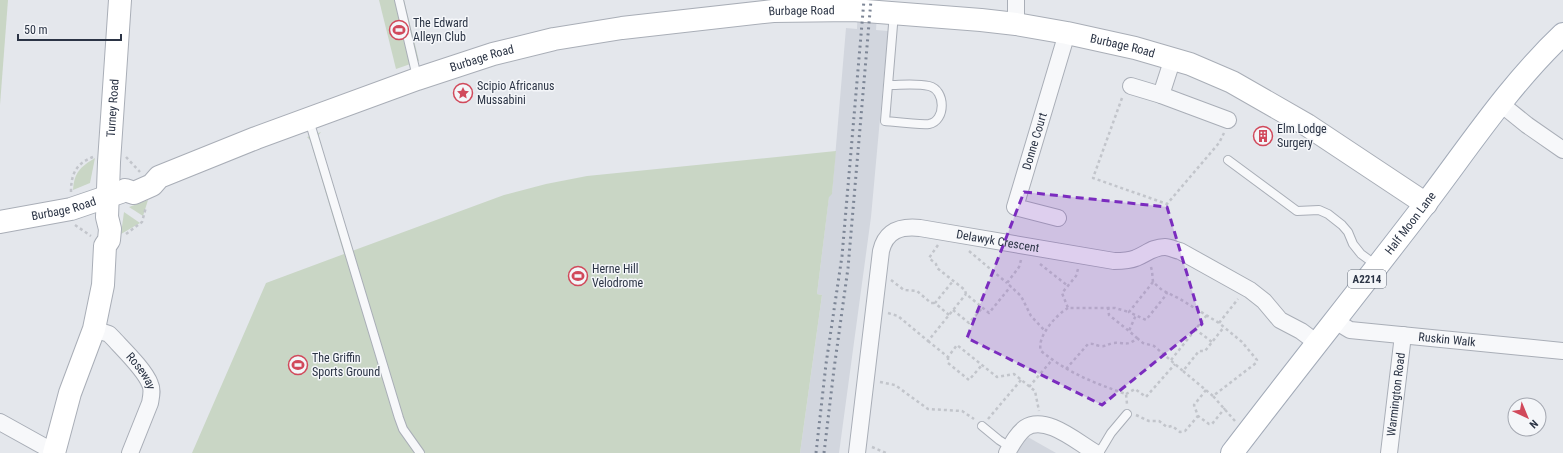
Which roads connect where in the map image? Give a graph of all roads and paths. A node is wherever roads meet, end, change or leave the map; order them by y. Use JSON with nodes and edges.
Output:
{"nodes":[{"id":1,"x":120,"y":0,"type":"edge"},
{"id":2,"x":399,"y":0,"type":"edge"},
{"id":3,"x":1016,"y":0,"type":"edge"},
{"id":4,"x":854,"y":5,"type":"edge"},
{"id":5,"x":894,"y":12,"type":"junction"},
{"id":6,"x":1016,"y":24,"type":"junction"},
{"id":7,"x":1067,"y":33,"type":"junction"},
{"id":8,"x":1563,"y":34,"type":"edge"},
{"id":9,"x":1173,"y":58,"type":"junction"},
{"id":10,"x":417,"y":79,"type":"junction"},
{"id":11,"x":888,"y":85,"type":"junction"},
{"id":12,"x":1131,"y":86,"type":"joint"},
{"id":13,"x":1161,"y":95,"type":"junction"},
{"id":14,"x":1501,"y":104,"type":"junction"},
{"id":15,"x":309,"y":119,"type":"junction"},
{"id":16,"x":1228,"y":120,"type":"joint"},
{"id":17,"x":1563,"y":150,"type":"edge"},
{"id":18,"x":97,"y":156,"type":"dead end"},
{"id":19,"x":124,"y":156,"type":"dead end"},
{"id":20,"x":1228,"y":160,"type":"dead end"},
{"id":21,"x":150,"y":175,"type":"junction"},
{"id":22,"x":70,"y":195,"type":"dead end"},
{"id":23,"x":113,"y":201,"type":"junction"},
{"id":24,"x":147,"y":201,"type":"dead end"},
{"id":25,"x":1426,"y":204,"type":"junction"},
{"id":26,"x":1058,"y":218,"type":"dead end"},
{"id":27,"x":0,"y":222,"type":"edge"},
{"id":28,"x":72,"y":222,"type":"dead end"},
{"id":29,"x":943,"y":232,"type":"junction"},
{"id":30,"x":124,"y":235,"type":"dead end"},
{"id":31,"x":959,"y":235,"type":"junction"},
{"id":32,"x":99,"y":242,"type":"junction"},
{"id":33,"x":1031,"y":247,"type":"junction"},
{"id":34,"x":1144,"y":253,"type":"junction"},
{"id":35,"x":1083,"y":256,"type":"junction"},
{"id":36,"x":1377,"y":266,"type":"junction"},
{"id":37,"x":878,"y":275,"type":"junction"},
{"id":38,"x":953,"y":281,"type":"junction"},
{"id":39,"x":1153,"y":282,"type":"junction"},
{"id":40,"x":1007,"y":283,"type":"junction"},
{"id":41,"x":1011,"y":286,"type":"junction"},
{"id":42,"x":1068,"y":286,"type":"junction"},
{"id":43,"x":1244,"y":286,"type":"junction"},
{"id":44,"x":1167,"y":292,"type":"junction"},
{"id":45,"x":966,"y":294,"type":"junction"},
{"id":46,"x":935,"y":303,"type":"junction"},
{"id":47,"x":1108,"y":307,"type":"junction"},
{"id":48,"x":982,"y":308,"type":"junction"},
{"id":49,"x":1068,"y":308,"type":"junction"},
{"id":50,"x":953,"y":310,"type":"junction"},
{"id":51,"x":873,"y":311,"type":"junction"},
{"id":52,"x":1129,"y":312,"type":"junction"},
{"id":53,"x":949,"y":314,"type":"junction"},
{"id":54,"x":1136,"y":315,"type":"junction"},
{"id":55,"x":1207,"y":315,"type":"junction"},
{"id":56,"x":1335,"y":321,"type":"junction"},
{"id":57,"x":1219,"y":323,"type":"junction"},
{"id":58,"x":1224,"y":327,"type":"junction"},
{"id":59,"x":94,"y":329,"type":"junction"},
{"id":60,"x":1196,"y":329,"type":"junction"},
{"id":61,"x":1045,"y":331,"type":"junction"},
{"id":62,"x":1129,"y":331,"type":"junction"},
{"id":63,"x":1403,"y":335,"type":"junction"},
{"id":64,"x":1309,"y":337,"type":"junction"},
{"id":65,"x":1137,"y":338,"type":"junction"},
{"id":66,"x":928,"y":341,"type":"junction"},
{"id":67,"x":1212,"y":342,"type":"junction"},
{"id":68,"x":1563,"y":351,"type":"edge"},
{"id":69,"x":948,"y":357,"type":"junction"},
{"id":70,"x":1052,"y":360,"type":"junction"},
{"id":71,"x":1171,"y":360,"type":"junction"},
{"id":72,"x":1175,"y":364,"type":"junction"},
{"id":73,"x":982,"y":365,"type":"junction"},
{"id":74,"x":1066,"y":369,"type":"junction"},
{"id":75,"x":1183,"y":371,"type":"junction"},
{"id":76,"x":866,"y":379,"type":"junction"},
{"id":77,"x":1021,"y":380,"type":"junction"},
{"id":78,"x":1029,"y":387,"type":"junction"},
{"id":79,"x":1206,"y":390,"type":"junction"},
{"id":80,"x":1126,"y":394,"type":"junction"},
{"id":81,"x":1213,"y":396,"type":"junction"},
{"id":82,"x":1225,"y":408,"type":"junction"},
{"id":83,"x":1127,"y":414,"type":"junction"},
{"id":84,"x":1198,"y":416,"type":"junction"},
{"id":85,"x":0,"y":422,"type":"edge"},
{"id":86,"x":1041,"y":423,"type":"junction"},
{"id":87,"x":982,"y":426,"type":"junction"},
{"id":88,"x":1246,"y":434,"type":"junction"},
{"id":89,"x":411,"y":442,"type":"junction"},
{"id":90,"x":1009,"y":450,"type":"edge"},
{"id":91,"x":54,"y":453,"type":"edge"},
{"id":92,"x":130,"y":453,"type":"edge"},
{"id":93,"x":412,"y":453,"type":"edge"},
{"id":94,"x":420,"y":453,"type":"edge"},
{"id":95,"x":857,"y":453,"type":"edge"},
{"id":96,"x":1097,"y":453,"type":"edge"},
{"id":97,"x":1232,"y":453,"type":"edge"},
{"id":98,"x":1388,"y":453,"type":"edge"}],
"edges":[{"from":1,"to":23,"type":"street","name":"Turney Road"},
{"from":2,"to":10,"type":"lane"},
{"from":3,"to":6,"type":"street"},
{"from":4,"to":5,"type":"street","name":"Burbage Road"},
{"from":4,"to":10,"type":"street","name":"Burbage Road"},
{"from":5,"to":6,"type":"street","name":"Burbage Road"},
{"from":5,"to":11,"type":"lane"},
{"from":6,"to":7,"type":"street","name":"Burbage Road"},
{"from":7,"to":9,"type":"street","name":"Burbage Road"},
{"from":7,"to":26,"type":"street","name":"Donne Court"},
{"from":8,"to":14,"type":"street","name":"Half Moon Lane","number":"A2214"},
{"from":9,"to":13,"type":"street"},
{"from":9,"to":25,"type":"street","name":"Burbage Road"},
{"from":10,"to":15,"type":"street","name":"Burbage Road"},
{"from":11,"to":11,"type":"lane"},
{"from":12,"to":13,"type":"street"},
{"from":12,"to":16,"type":"path"},
{"from":13,"to":16,"type":"street"},
{"from":14,"to":17,"type":"street"},
{"from":14,"to":25,"type":"street","name":"Half Moon Lane","number":"A2214"},
{"from":15,"to":21,"type":"street","name":"Burbage Road"},
{"from":15,"to":89,"type":"lane"},
{"from":18,"to":22,"type":"path"},
{"from":19,"to":21,"type":"path"},
{"from":20,"to":36,"type":"lane"},
{"from":21,"to":23,"type":"street","name":"Burbage Road"},
{"from":23,"to":27,"type":"street","name":"Burbage Road"},
{"from":23,"to":32,"type":"street","name":"Turney Road"},
{"from":24,"to":30,"type":"path"},
{"from":25,"to":36,"type":"street","name":"Half Moon Lane","number":"A2214"},
{"from":28,"to":32,"type":"path"},
{"from":29,"to":31,"type":"street","name":"Delawyk Crescent"},
{"from":29,"to":37,"type":"street","name":"Delawyk Crescent"},
{"from":29,"to":38,"type":"path"},
{"from":31,"to":33,"type":"street","name":"Delawyk Crescent"},
{"from":31,"to":40,"type":"path"},
{"from":32,"to":59,"type":"street","name":"Turney Road"},
{"from":33,"to":35,"type":"street","name":"Delawyk Crescent"},
{"from":33,"to":40,"type":"path"},
{"from":33,"to":42,"type":"path"},
{"from":34,"to":35,"type":"street","name":"Delawyk Crescent"},
{"from":34,"to":39,"type":"path"},
{"from":34,"to":43,"type":"street","name":"Delawyk Crescent"},
{"from":35,"to":42,"type":"path"},
{"from":36,"to":56,"type":"street","name":"Half Moon Lane","number":"A2214"},
{"from":37,"to":46,"type":"path"},
{"from":37,"to":51,"type":"street","name":"Delawyk Crescent"},
{"from":38,"to":45,"type":"path"},
{"from":38,"to":46,"type":"path"},
{"from":39,"to":44,"type":"path"},
{"from":39,"to":52,"type":"path"},
{"from":40,"to":41,"type":"path"},
{"from":41,"to":48,"type":"path"},
{"from":41,"to":61,"type":"path"},
{"from":42,"to":49,"type":"path"},
{"from":43,"to":57,"type":"path"},
{"from":43,"to":64,"type":"street","name":"Delawyk Crescent"},
{"from":44,"to":54,"type":"path"},
{"from":44,"to":55,"type":"path"},
{"from":45,"to":48,"type":"path"},
{"from":45,"to":50,"type":"path"},
{"from":46,"to":53,"type":"path"},
{"from":47,"to":49,"type":"path"},
{"from":47,"to":52,"type":"path"},
{"from":47,"to":62,"type":"path"},
{"from":48,"to":50,"type":"path"},
{"from":49,"to":61,"type":"path"},
{"from":50,"to":53,"type":"path"},
{"from":51,"to":66,"type":"path"},
{"from":51,"to":76,"type":"street","name":"Delawyk Crescent"},
{"from":52,"to":54,"type":"path"},
{"from":53,"to":66,"type":"path"},
{"from":54,"to":62,"type":"path"},
{"from":55,"to":57,"type":"path"},
{"from":55,"to":60,"type":"path"},
{"from":56,"to":63,"type":"street","name":"Ruskin Walk"},
{"from":56,"to":64,"type":"street","name":"Half Moon Lane","number":"A2214"},
{"from":57,"to":58,"type":"path"},
{"from":58,"to":67,"type":"path"},
{"from":58,"to":81,"type":"path"},
{"from":59,"to":91,"type":"street","name":"Turney Road"},
{"from":59,"to":92,"type":"street","name":"Roseway"},
{"from":60,"to":67,"type":"path"},
{"from":60,"to":71,"type":"path"},
{"from":61,"to":70,"type":"path"},
{"from":62,"to":65,"type":"path"},
{"from":63,"to":68,"type":"street","name":"Ruskin Walk"},
{"from":63,"to":98,"type":"street","name":"Warmington Road"},
{"from":64,"to":88,"type":"street","name":"Half Moon Lane","number":"A2214"},
{"from":65,"to":71,"type":"path"},
{"from":65,"to":74,"type":"path"},
{"from":66,"to":69,"type":"path"},
{"from":67,"to":75,"type":"path"},
{"from":69,"to":73,"type":"path"},
{"from":69,"to":73,"type":"path"},
{"from":70,"to":74,"type":"path"},
{"from":70,"to":78,"type":"path"},
{"from":71,"to":72,"type":"path"},
{"from":72,"to":75,"type":"path"},
{"from":72,"to":80,"type":"path"},
{"from":73,"to":77,"type":"path"},
{"from":74,"to":80,"type":"path"},
{"from":75,"to":79,"type":"path"},
{"from":76,"to":87,"type":"path"},
{"from":76,"to":95,"type":"street","name":"Delawyk Crescent"},
{"from":77,"to":78,"type":"path"},
{"from":77,"to":87,"type":"path"},
{"from":78,"to":86,"type":"path"},
{"from":79,"to":81,"type":"path"},
{"from":79,"to":84,"type":"path"},
{"from":80,"to":83,"type":"path"},
{"from":81,"to":82,"type":"path"},
{"from":82,"to":84,"type":"path"},
{"from":82,"to":88,"type":"path"},
{"from":83,"to":84,"type":"path"},
{"from":83,"to":96,"type":"lane"},
{"from":85,"to":91,"type":"street"},
{"from":86,"to":90,"type":"street"},
{"from":86,"to":96,"type":"street"},
{"from":87,"to":90,"type":"lane"},
{"from":88,"to":97,"type":"street","name":"Half Moon Lane","number":"A2214"},
{"from":89,"to":93,"type":"lane"},
{"from":89,"to":94,"type":"lane"}]}
